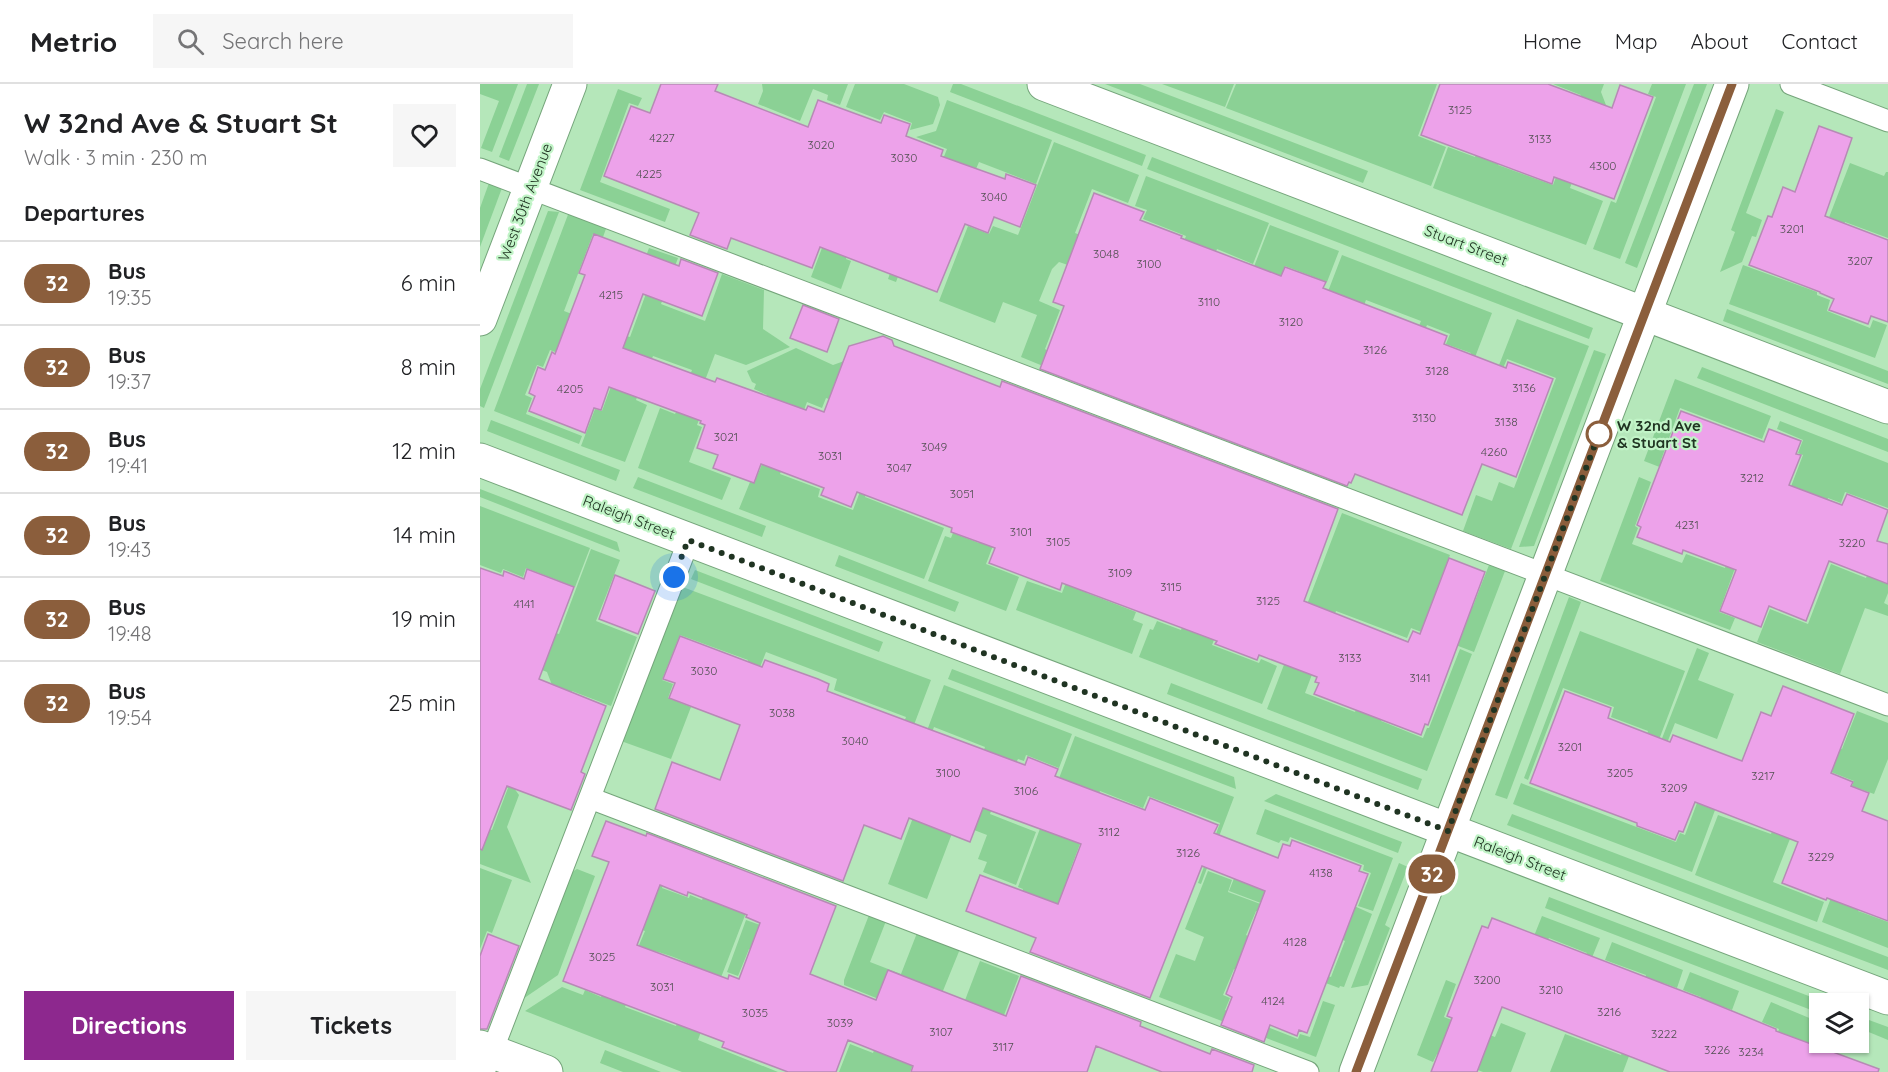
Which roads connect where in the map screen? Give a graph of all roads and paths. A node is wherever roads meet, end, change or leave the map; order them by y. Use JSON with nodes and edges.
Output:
{"nodes":[{"id":1,"x":570,"y":84,"type":"edge"},
{"id":2,"x":1044,"y":84,"type":"edge"},
{"id":3,"x":1732,"y":84,"type":"edge"},
{"id":4,"x":1791,"y":84,"type":"edge"},
{"id":5,"x":1888,"y":121,"type":"edge"},
{"id":6,"x":480,"y":169,"type":"edge"},
{"id":7,"x":530,"y":189,"type":"junction"},
{"id":8,"x":1645,"y":314,"type":"junction"},
{"id":9,"x":480,"y":320,"type":"edge"},
{"id":10,"x":1888,"y":407,"type":"edge"},
{"id":11,"x":480,"y":460,"type":"edge"},
{"id":12,"x":688,"y":540,"type":"junction"},
{"id":13,"x":1545,"y":574,"type":"junction"},
{"id":14,"x":1888,"y":705,"type":"edge"},
{"id":15,"x":590,"y":798,"type":"junction"},
{"id":16,"x":1448,"y":831,"type":"junction"},
{"id":17,"x":1888,"y":998,"type":"edge"},
{"id":18,"x":485,"y":1057,"type":"edge"},
{"id":19,"x":546,"y":1072,"type":"edge"},
{"id":20,"x":1308,"y":1072,"type":"edge"},
{"id":21,"x":1356,"y":1072,"type":"edge"}],
"edges":[{"from":1,"to":7,"type":"street","name":"West 30th Avenue"},
{"from":2,"to":8,"type":"street","name":"Stuart Street"},
{"from":3,"to":8,"type":"street"},
{"from":4,"to":5,"type":"lane"},
{"from":6,"to":7,"type":"lane"},
{"from":7,"to":9,"type":"street","name":"West 30th Avenue"},
{"from":7,"to":13,"type":"lane"},
{"from":8,"to":10,"type":"street","name":"Stuart Street"},
{"from":8,"to":13,"type":"street"},
{"from":11,"to":12,"type":"street","name":"Raleigh Street"},
{"from":12,"to":15,"type":"lane"},
{"from":12,"to":16,"type":"street","name":"Raleigh Street"},
{"from":13,"to":14,"type":"lane"},
{"from":13,"to":16,"type":"street"},
{"from":15,"to":18,"type":"lane"},
{"from":15,"to":20,"type":"lane"},
{"from":16,"to":17,"type":"street","name":"Raleigh Street"},
{"from":16,"to":21,"type":"street"},
{"from":18,"to":19,"type":"street"}]}
